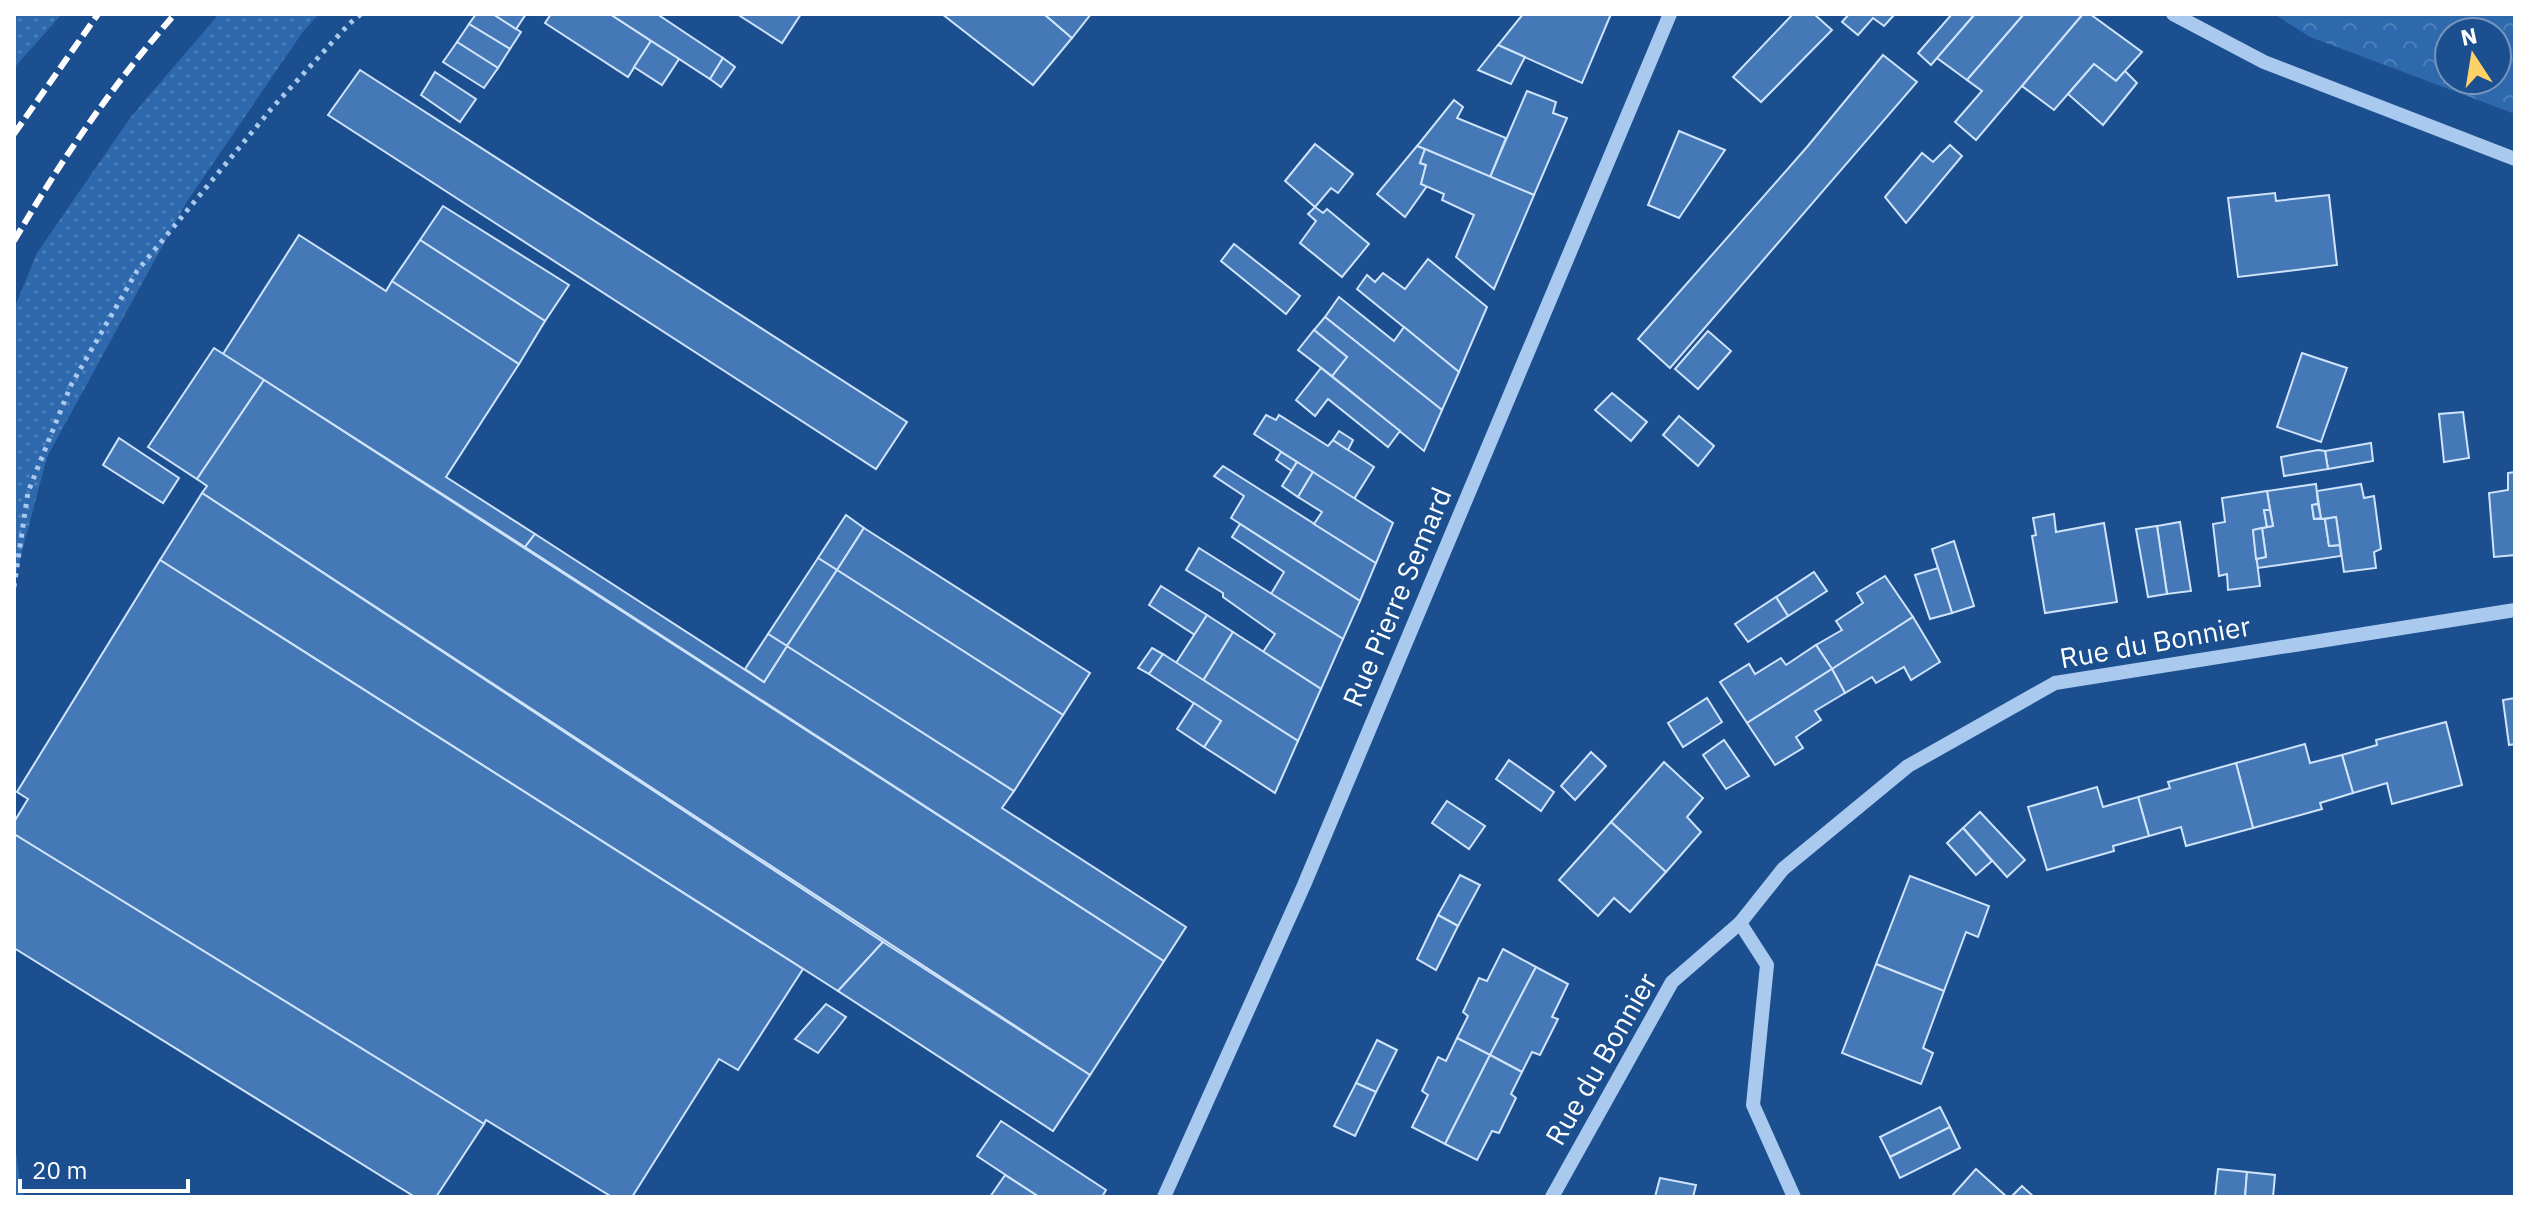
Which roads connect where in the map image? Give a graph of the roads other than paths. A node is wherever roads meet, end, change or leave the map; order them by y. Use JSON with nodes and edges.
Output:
{"nodes":[{"id":1,"x":1670,"y":14,"type":"edge"},
{"id":2,"x":2173,"y":14,"type":"edge"},
{"id":3,"x":2515,"y":159,"type":"edge"},
{"id":4,"x":2515,"y":610,"type":"edge"},
{"id":5,"x":1740,"y":923,"type":"junction"},
{"id":6,"x":1164,"y":1197,"type":"edge"},
{"id":7,"x":1552,"y":1197,"type":"edge"},
{"id":8,"x":1794,"y":1197,"type":"edge"}],
"edges":[{"from":1,"to":6,"type":"street","name":"Rue Pierre Semard"},
{"from":2,"to":3,"type":"street"},
{"from":4,"to":5,"type":"street","name":"Rue du Bonnier"},
{"from":5,"to":7,"type":"street","name":"Rue du Bonnier"},
{"from":5,"to":8,"type":"street"}]}
